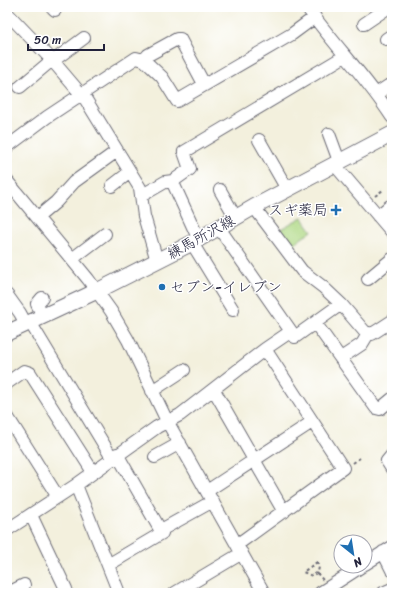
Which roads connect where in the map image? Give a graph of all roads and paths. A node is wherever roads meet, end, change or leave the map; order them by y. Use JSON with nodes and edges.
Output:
{"nodes":[{"id":1,"x":14,"y":7,"type":"edge"},
{"id":2,"x":389,"y":7,"type":"edge"},
{"id":3,"x":313,"y":11,"type":"edge"},
{"id":4,"x":7,"y":13,"type":"edge"},
{"id":5,"x":364,"y":24,"type":"dead end"},
{"id":6,"x":84,"y":38,"type":"dead end"},
{"id":7,"x":345,"y":56,"type":"junction"},
{"id":8,"x":52,"y":60,"type":"junction"},
{"id":9,"x":144,"y":60,"type":"junction"},
{"id":10,"x":204,"y":84,"type":"junction"},
{"id":11,"x":388,"y":86,"type":"dead end"},
{"id":12,"x":20,"y":87,"type":"dead end"},
{"id":13,"x":81,"y":94,"type":"junction"},
{"id":14,"x":376,"y":94,"type":"junction"},
{"id":15,"x":392,"y":117,"type":"edge"},
{"id":16,"x":329,"y":134,"type":"dead end"},
{"id":17,"x":392,"y":134,"type":"edge"},
{"id":18,"x":260,"y":140,"type":"dead end"},
{"id":19,"x":7,"y":147,"type":"edge"},
{"id":20,"x":117,"y":151,"type":"junction"},
{"id":21,"x":337,"y":163,"type":"junction"},
{"id":22,"x":130,"y":172,"type":"junction"},
{"id":23,"x":7,"y":180,"type":"edge"},
{"id":24,"x":173,"y":181,"type":"junction"},
{"id":25,"x":112,"y":186,"type":"dead end"},
{"id":26,"x":287,"y":189,"type":"junction"},
{"id":27,"x":220,"y":190,"type":"dead end"},
{"id":28,"x":141,"y":196,"type":"junction"},
{"id":29,"x":390,"y":206,"type":"dead end"},
{"id":30,"x":254,"y":207,"type":"junction"},
{"id":31,"x":378,"y":216,"type":"junction"},
{"id":32,"x":38,"y":217,"type":"junction"},
{"id":33,"x":236,"y":218,"type":"junction"},
{"id":34,"x":219,"y":228,"type":"junction"},
{"id":35,"x":392,"y":231,"type":"edge"},
{"id":36,"x":105,"y":234,"type":"dead end"},
{"id":37,"x":196,"y":241,"type":"junction"},
{"id":38,"x":72,"y":259,"type":"junction"},
{"id":39,"x":392,"y":259,"type":"edge"},
{"id":40,"x":157,"y":261,"type":"junction"},
{"id":41,"x":368,"y":279,"type":"dead end"},
{"id":42,"x":97,"y":291,"type":"junction"},
{"id":43,"x":7,"y":295,"type":"edge"},
{"id":44,"x":42,"y":298,"type":"dead end"},
{"id":45,"x":341,"y":304,"type":"junction"},
{"id":46,"x":233,"y":310,"type":"dead end"},
{"id":47,"x":33,"y":321,"type":"junction"},
{"id":48,"x":392,"y":321,"type":"edge"},
{"id":49,"x":316,"y":324,"type":"junction"},
{"id":50,"x":290,"y":332,"type":"junction"},
{"id":51,"x":7,"y":333,"type":"edge"},
{"id":52,"x":368,"y":334,"type":"junction"},
{"id":53,"x":265,"y":349,"type":"junction"},
{"id":54,"x":341,"y":358,"type":"junction"},
{"id":55,"x":184,"y":370,"type":"dead end"},
{"id":56,"x":7,"y":383,"type":"edge"},
{"id":57,"x":214,"y":390,"type":"junction"},
{"id":58,"x":152,"y":391,"type":"junction"},
{"id":59,"x":392,"y":399,"type":"edge"},
{"id":60,"x":7,"y":416,"type":"edge"},
{"id":61,"x":167,"y":422,"type":"junction"},
{"id":62,"x":312,"y":422,"type":"junction"},
{"id":63,"x":180,"y":443,"type":"junction"},
{"id":64,"x":392,"y":455,"type":"edge"},
{"id":65,"x":115,"y":456,"type":"junction"},
{"id":66,"x":154,"y":457,"type":"dead end"},
{"id":67,"x":254,"y":460,"type":"junction"},
{"id":68,"x":392,"y":469,"type":"edge"},
{"id":69,"x":93,"y":472,"type":"junction"},
{"id":70,"x":76,"y":485,"type":"junction"},
{"id":71,"x":210,"y":496,"type":"junction"},
{"id":72,"x":58,"y":498,"type":"junction"},
{"id":73,"x":284,"y":512,"type":"junction"},
{"id":74,"x":31,"y":515,"type":"junction"},
{"id":75,"x":7,"y":530,"type":"edge"},
{"id":76,"x":161,"y":530,"type":"junction"},
{"id":77,"x":240,"y":548,"type":"junction"},
{"id":78,"x":388,"y":549,"type":"edge"},
{"id":79,"x":373,"y":559,"type":"edge"},
{"id":80,"x":317,"y":562,"type":"joint"},
{"id":81,"x":108,"y":565,"type":"junction"},
{"id":82,"x":392,"y":570,"type":"edge"},
{"id":83,"x":353,"y":574,"type":"edge"},
{"id":84,"x":24,"y":585,"type":"dead end"},
{"id":85,"x":338,"y":588,"type":"edge"},
{"id":86,"x":392,"y":589,"type":"edge"},
{"id":87,"x":66,"y":590,"type":"dead end"},
{"id":88,"x":8,"y":593,"type":"edge"},
{"id":89,"x":119,"y":593,"type":"edge"},
{"id":90,"x":175,"y":593,"type":"edge"},
{"id":91,"x":264,"y":593,"type":"edge"},
{"id":92,"x":320,"y":593,"type":"edge"},
{"id":93,"x":383,"y":593,"type":"edge"}],
"edges":[{"from":1,"to":4,"type":"street"},
{"from":2,"to":5,"type":"street"},
{"from":3,"to":7,"type":"street"},
{"from":3,"to":10,"type":"street"},
{"from":4,"to":8,"type":"street"},
{"from":6,"to":8,"type":"street"},
{"from":7,"to":14,"type":"street"},
{"from":7,"to":24,"type":"street"},
{"from":8,"to":12,"type":"street"},
{"from":8,"to":13,"type":"street"},
{"from":9,"to":10,"type":"street"},
{"from":9,"to":10,"type":"street"},
{"from":9,"to":13,"type":"street"},
{"from":11,"to":14,"type":"street"},
{"from":13,"to":19,"type":"street"},
{"from":13,"to":20,"type":"street"},
{"from":14,"to":15,"type":"street"},
{"from":16,"to":21,"type":"street"},
{"from":17,"to":21,"type":"main road","name":"練馬所沢線"},
{"from":18,"to":26,"type":"street"},
{"from":20,"to":22,"type":"street"},
{"from":20,"to":32,"type":"street"},
{"from":21,"to":26,"type":"main road","name":"練馬所沢線"},
{"from":21,"to":31,"type":"street"},
{"from":22,"to":25,"type":"street"},
{"from":22,"to":28,"type":"street"},
{"from":23,"to":32,"type":"street"},
{"from":24,"to":28,"type":"street"},
{"from":24,"to":37,"type":"street"},
{"from":26,"to":30,"type":"main road","name":"練馬所沢線"},
{"from":27,"to":33,"type":"street"},
{"from":28,"to":40,"type":"street"},
{"from":29,"to":31,"type":"street"},
{"from":30,"to":33,"type":"main road","name":"練馬所沢線"},
{"from":30,"to":45,"type":"street"},
{"from":31,"to":35,"type":"street"},
{"from":32,"to":38,"type":"street"},
{"from":33,"to":34,"type":"main road","name":"練馬所沢線"},
{"from":34,"to":37,"type":"main road","name":"練馬所沢線"},
{"from":34,"to":50,"type":"street"},
{"from":36,"to":38,"type":"street"},
{"from":37,"to":40,"type":"main road","name":"練馬所沢線"},
{"from":37,"to":46,"type":"street"},
{"from":38,"to":42,"type":"street"},
{"from":39,"to":41,"type":"street"},
{"from":40,"to":42,"type":"main road","name":"練馬所沢線"},
{"from":42,"to":47,"type":"main road","name":"練馬所沢線"},
{"from":42,"to":58,"type":"street"},
{"from":43,"to":47,"type":"street"},
{"from":44,"to":47,"type":"street"},
{"from":45,"to":49,"type":"street"},
{"from":45,"to":52,"type":"street"},
{"from":47,"to":51,"type":"main road","name":"練馬所沢線"},
{"from":47,"to":65,"type":"street"},
{"from":48,"to":52,"type":"street"},
{"from":49,"to":50,"type":"street"},
{"from":49,"to":54,"type":"street"},
{"from":50,"to":53,"type":"street"},
{"from":52,"to":54,"type":"street"},
{"from":53,"to":57,"type":"street"},
{"from":53,"to":62,"type":"street"},
{"from":54,"to":59,"type":"street"},
{"from":55,"to":58,"type":"street"},
{"from":56,"to":69,"type":"street"},
{"from":57,"to":61,"type":"street"},
{"from":57,"to":67,"type":"street"},
{"from":58,"to":61,"type":"street"},
{"from":60,"to":72,"type":"street"},
{"from":61,"to":63,"type":"street"},
{"from":61,"to":65,"type":"street"},
{"from":62,"to":67,"type":"street"},
{"from":62,"to":73,"type":"street"},
{"from":63,"to":66,"type":"street"},
{"from":63,"to":71,"type":"street"},
{"from":64,"to":68,"type":"street"},
{"from":65,"to":69,"type":"street"},
{"from":65,"to":76,"type":"street"},
{"from":67,"to":71,"type":"street"},
{"from":67,"to":73,"type":"street"},
{"from":69,"to":70,"type":"street"},
{"from":70,"to":72,"type":"street"},
{"from":70,"to":81,"type":"street"},
{"from":71,"to":76,"type":"street"},
{"from":71,"to":77,"type":"street"},
{"from":72,"to":74,"type":"street"},
{"from":73,"to":77,"type":"street"},
{"from":74,"to":75,"type":"street"},
{"from":74,"to":87,"type":"street"},
{"from":76,"to":81,"type":"street"},
{"from":77,"to":90,"type":"street"},
{"from":77,"to":91,"type":"street"},
{"from":78,"to":79,"type":"street"},
{"from":78,"to":82,"type":"street"},
{"from":80,"to":80,"type":"path"},
{"from":81,"to":89,"type":"street"},
{"from":83,"to":85,"type":"street"},
{"from":84,"to":88,"type":"street"},
{"from":85,"to":92,"type":"street"},
{"from":86,"to":93,"type":"street"}]}
